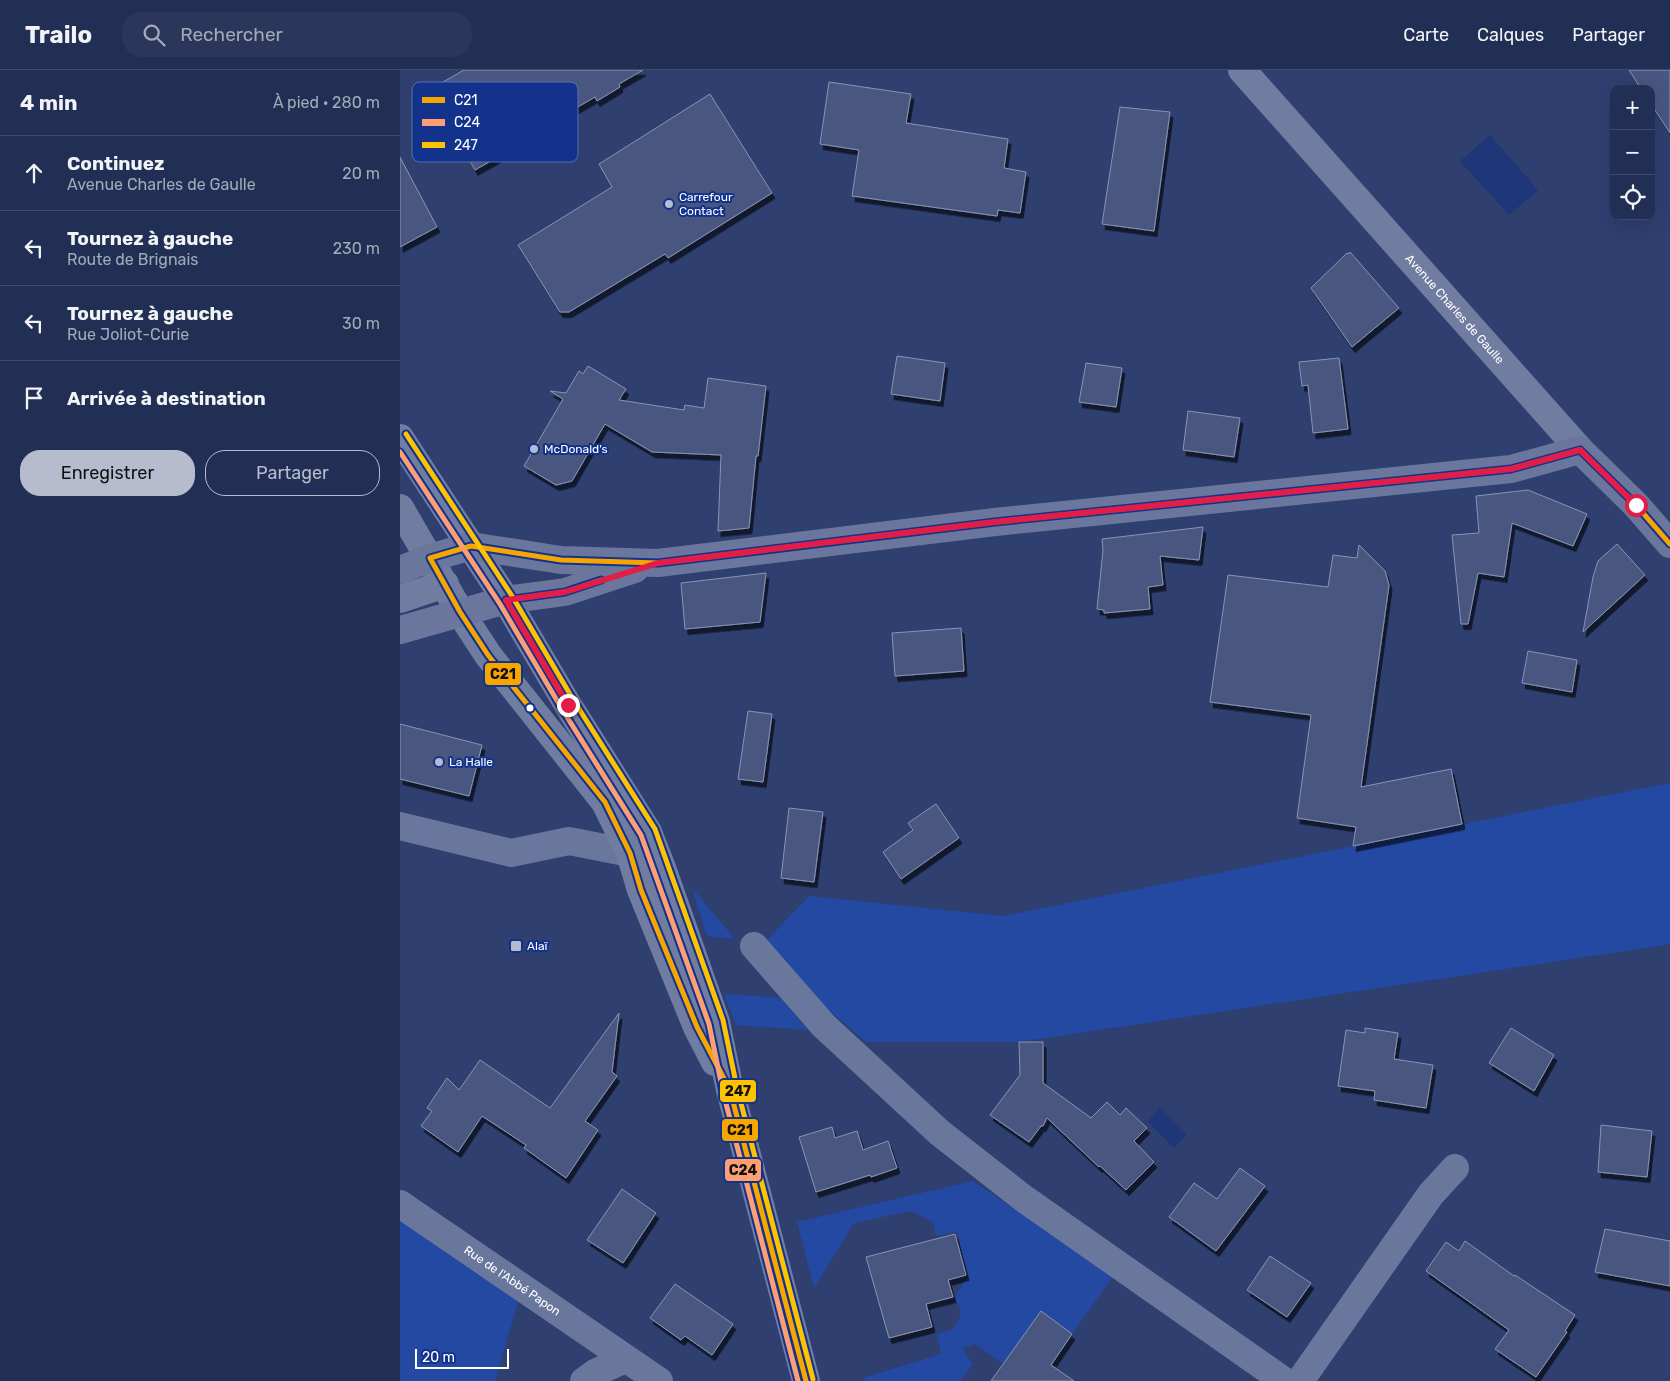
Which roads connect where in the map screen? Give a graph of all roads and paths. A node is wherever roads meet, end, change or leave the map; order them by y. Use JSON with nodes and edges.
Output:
{"nodes":[{"id":1,"x":1242,"y":70,"type":"edge"},
{"id":2,"x":400,"y":438,"type":"edge"},
{"id":3,"x":1580,"y":450,"type":"junction"},
{"id":4,"x":400,"y":508,"type":"edge"},
{"id":5,"x":1670,"y":544,"type":"edge"},
{"id":6,"x":471,"y":546,"type":"junction"},
{"id":7,"x":430,"y":558,"type":"junction"},
{"id":8,"x":658,"y":563,"type":"junction"},
{"id":9,"x":400,"y":570,"type":"edge"},
{"id":10,"x":445,"y":584,"type":"junction"},
{"id":11,"x":400,"y":599,"type":"edge"},
{"id":12,"x":506,"y":600,"type":"junction"},
{"id":13,"x":460,"y":612,"type":"junction"},
{"id":14,"x":400,"y":630,"type":"edge"},
{"id":15,"x":400,"y":826,"type":"edge"},
{"id":16,"x":630,"y":853,"type":"junction"},
{"id":17,"x":754,"y":946,"type":"dead end"},
{"id":18,"x":730,"y":1090,"type":"junction"},
{"id":19,"x":1455,"y":1168,"type":"dead end"},
{"id":20,"x":400,"y":1204,"type":"edge"},
{"id":21,"x":625,"y":1359,"type":"junction"},
{"id":22,"x":584,"y":1381,"type":"edge"},
{"id":23,"x":659,"y":1381,"type":"edge"},
{"id":24,"x":806,"y":1381,"type":"edge"},
{"id":25,"x":1284,"y":1381,"type":"edge"},
{"id":26,"x":1300,"y":1381,"type":"edge"}],
"edges":[{"from":1,"to":3,"type":"main road","name":"Avenue Charles de Gaulle"},
{"from":2,"to":6,"type":"main road"},
{"from":3,"to":5,"type":"main road","name":"Avenue Charles de Gaulle"},
{"from":3,"to":8,"type":"main road"},
{"from":4,"to":7,"type":"main road"},
{"from":6,"to":7,"type":"main road"},
{"from":6,"to":8,"type":"main road"},
{"from":6,"to":10,"type":"main road"},
{"from":6,"to":12,"type":"main road"},
{"from":7,"to":9,"type":"main road"},
{"from":7,"to":10,"type":"main road"},
{"from":8,"to":12,"type":"main road"},
{"from":10,"to":11,"type":"main road"},
{"from":10,"to":13,"type":"main road"},
{"from":12,"to":13,"type":"main road"},
{"from":12,"to":18,"type":"main road"},
{"from":13,"to":14,"type":"main road"},
{"from":13,"to":16,"type":"main road"},
{"from":15,"to":16,"type":"street"},
{"from":16,"to":18,"type":"main road"},
{"from":17,"to":25,"type":"street"},
{"from":18,"to":24,"type":"main road"},
{"from":19,"to":26,"type":"street"},
{"from":20,"to":21,"type":"street","name":"Rue de l'Abbé Papon"},
{"from":21,"to":22,"type":"street"},
{"from":21,"to":23,"type":"street","name":"Rue de l'Abbé Papon"}]}
